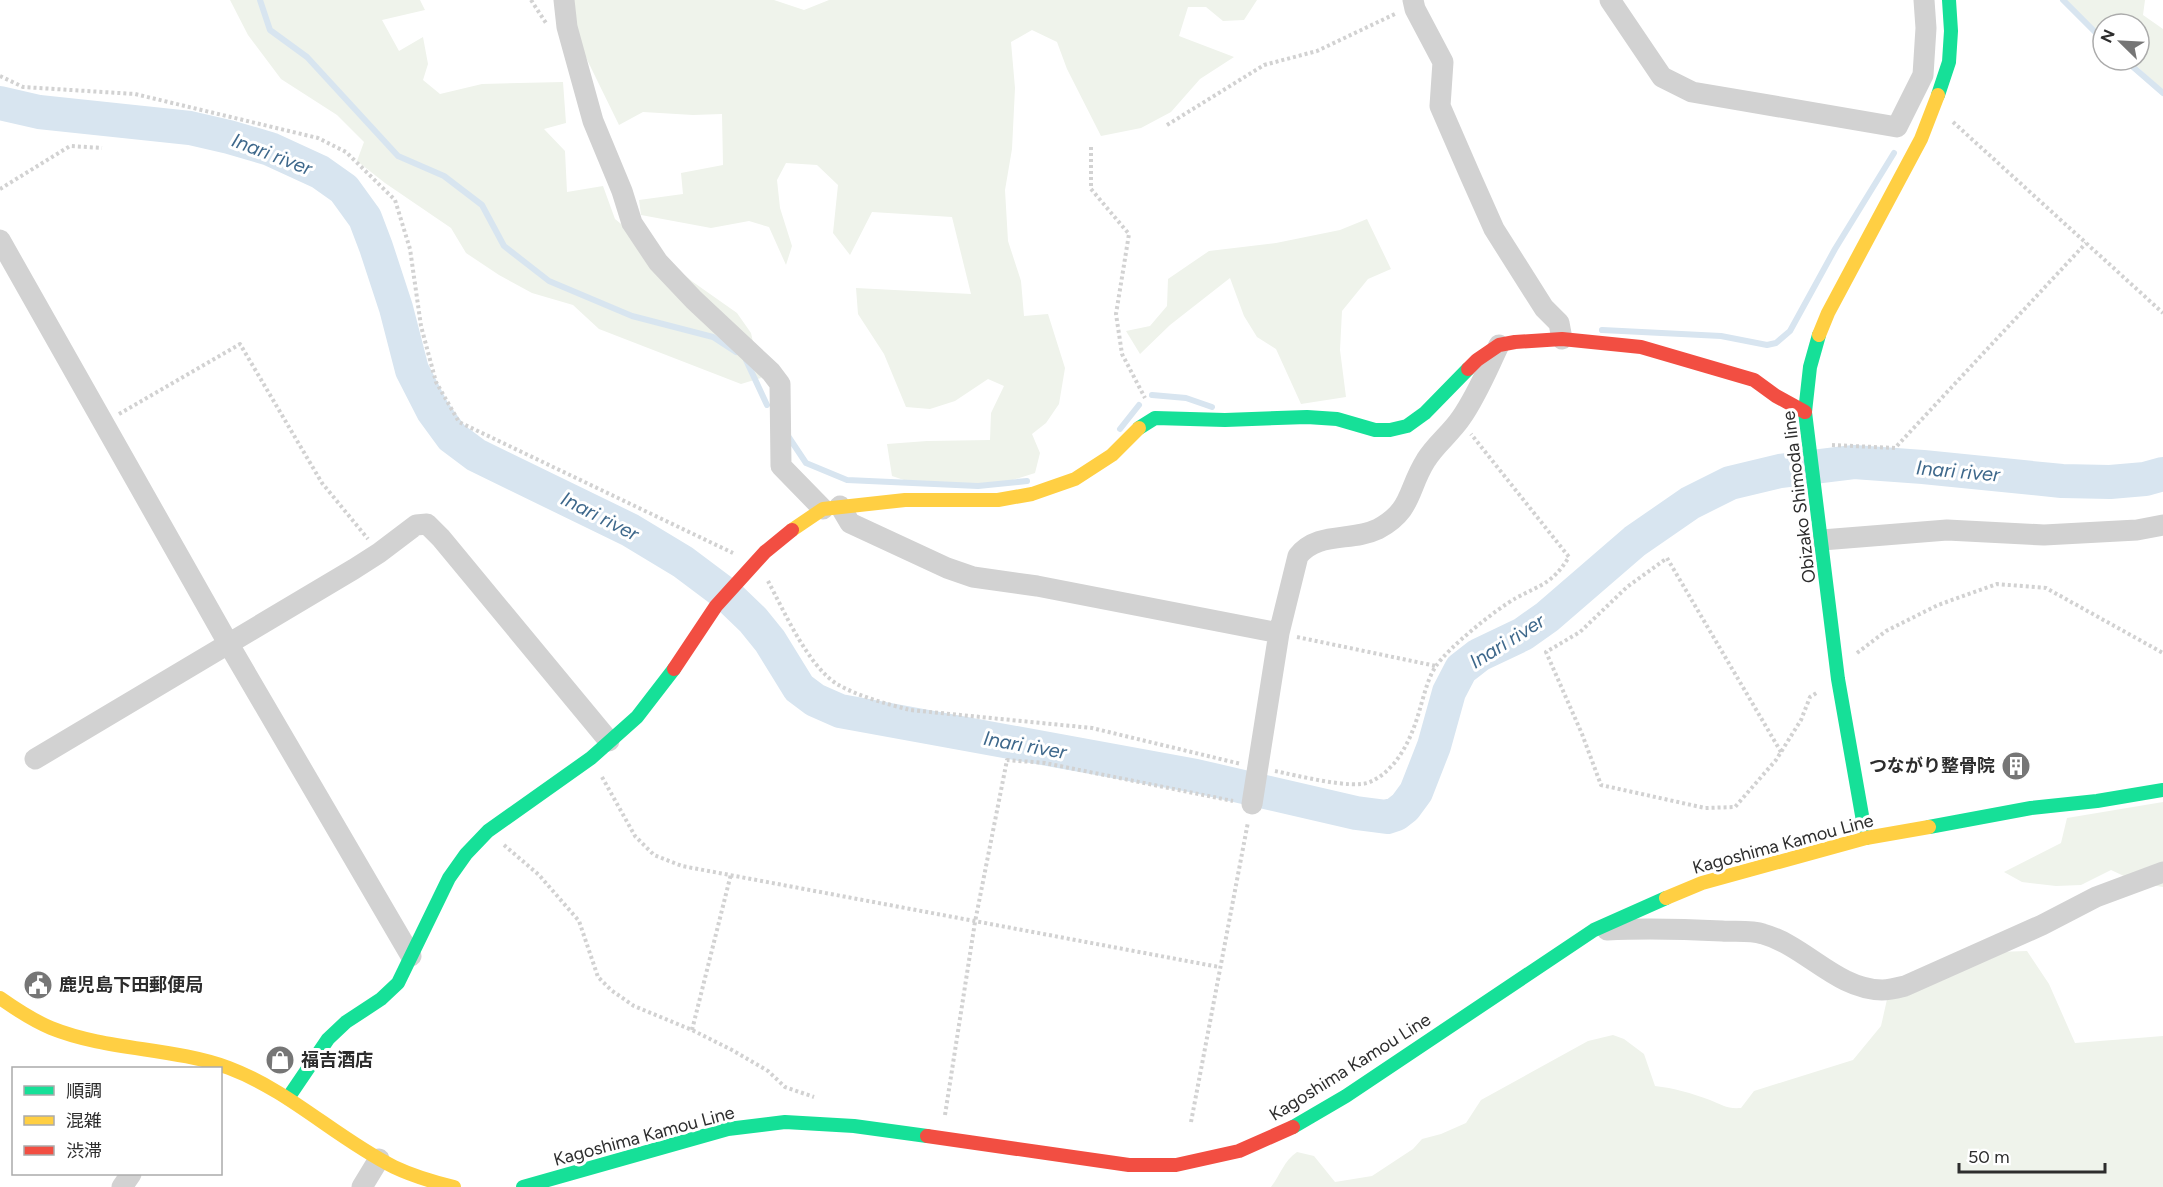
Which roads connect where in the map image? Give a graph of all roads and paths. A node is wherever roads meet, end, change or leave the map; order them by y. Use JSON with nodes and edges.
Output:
{"nodes":[{"id":1,"x":564,"y":0,"type":"edge"},
{"id":2,"x":1610,"y":0,"type":"edge"},
{"id":3,"x":1924,"y":0,"type":"edge"},
{"id":4,"x":1949,"y":0,"type":"edge"},
{"id":5,"x":1413,"y":2,"type":"edge"},
{"id":6,"x":1935,"y":105,"type":"junction"},
{"id":7,"x":1167,"y":125,"type":"dead end"},
{"id":8,"x":1091,"y":147,"type":"dead end"},
{"id":9,"x":102,"y":148,"type":"dead end"},
{"id":10,"x":0,"y":189,"type":"edge"},
{"id":11,"x":0,"y":240,"type":"edge"},
{"id":12,"x":2086,"y":243,"type":"junction"},
{"id":13,"x":2163,"y":313,"type":"edge"},
{"id":14,"x":1562,"y":339,"type":"junction"},
{"id":15,"x":1498,"y":345,"type":"junction"},
{"id":16,"x":1804,"y":412,"type":"junction"},
{"id":17,"x":1155,"y":418,"type":"junction"},
{"id":18,"x":105,"y":422,"type":"junction"},
{"id":19,"x":1809,"y":449,"type":"junction"},
{"id":20,"x":831,"y":507,"type":"junction"},
{"id":21,"x":2163,"y":525,"type":"edge"},
{"id":22,"x":1822,"y":540,"type":"junction"},
{"id":23,"x":380,"y":553,"type":"junction"},
{"id":24,"x":1279,"y":633,"type":"junction"},
{"id":25,"x":228,"y":643,"type":"junction"},
{"id":26,"x":2163,"y":653,"type":"edge"},
{"id":27,"x":1436,"y":666,"type":"dead end"},
{"id":28,"x":1838,"y":674,"type":"junction"},
{"id":29,"x":609,"y":741,"type":"junction"},
{"id":30,"x":1781,"y":752,"type":"junction"},
{"id":31,"x":591,"y":758,"type":"junction"},
{"id":32,"x":35,"y":759,"type":"dead end"},
{"id":33,"x":2163,"y":790,"type":"edge"},
{"id":34,"x":1252,"y":804,"type":"junction"},
{"id":35,"x":488,"y":831,"type":"junction"},
{"id":36,"x":1866,"y":838,"type":"junction"},
{"id":37,"x":2163,"y":872,"type":"edge"},
{"id":38,"x":731,"y":874,"type":"junction"},
{"id":39,"x":975,"y":922,"type":"junction"},
{"id":40,"x":1594,"y":930,"type":"junction"},
{"id":41,"x":411,"y":956,"type":"junction"},
{"id":42,"x":1219,"y":967,"type":"junction"},
{"id":43,"x":0,"y":998,"type":"edge"},
{"id":44,"x":692,"y":1030,"type":"junction"},
{"id":45,"x":210,"y":1067,"type":"edge"},
{"id":46,"x":225,"y":1075,"type":"edge"},
{"id":47,"x":288,"y":1098,"type":"junction"},
{"id":48,"x":818,"y":1098,"type":"dead end"},
{"id":49,"x":1191,"y":1122,"type":"dead end"},
{"id":50,"x":941,"y":1138,"type":"junction"},
{"id":51,"x":379,"y":1160,"type":"junction"},
{"id":52,"x":362,"y":1187,"type":"edge"},
{"id":53,"x":454,"y":1187,"type":"edge"},
{"id":54,"x":523,"y":1187,"type":"edge"}],
"edges":[{"from":1,"to":20,"type":"street"},
{"from":2,"to":3,"type":"street"},
{"from":4,"to":6,"type":"main road","name":"Obizako Shimoda line"},
{"from":5,"to":7,"type":"path"},
{"from":5,"to":14,"type":"street"},
{"from":6,"to":12,"type":"path"},
{"from":6,"to":16,"type":"main road","name":"Obizako Shimoda line"},
{"from":8,"to":17,"type":"path"},
{"from":9,"to":10,"type":"path"},
{"from":11,"to":18,"type":"street"},
{"from":12,"to":13,"type":"path"},
{"from":12,"to":19,"type":"path"},
{"from":14,"to":15,"type":"main road"},
{"from":14,"to":16,"type":"main road"},
{"from":15,"to":17,"type":"main road"},
{"from":15,"to":24,"type":"street"},
{"from":16,"to":19,"type":"main road","name":"Obizako Shimoda line"},
{"from":17,"to":20,"type":"main road"},
{"from":18,"to":23,"type":"path"},
{"from":18,"to":25,"type":"street"},
{"from":19,"to":22,"type":"main road","name":"Obizako Shimoda line"},
{"from":20,"to":24,"type":"street"},
{"from":20,"to":29,"type":"main road"},
{"from":21,"to":22,"type":"street"},
{"from":22,"to":28,"type":"main road","name":"Obizako Shimoda line"},
{"from":23,"to":25,"type":"street"},
{"from":23,"to":29,"type":"street"},
{"from":24,"to":27,"type":"path"},
{"from":24,"to":34,"type":"street"},
{"from":25,"to":32,"type":"street"},
{"from":25,"to":41,"type":"street"},
{"from":26,"to":28,"type":"path"},
{"from":28,"to":30,"type":"path"},
{"from":28,"to":36,"type":"main road","name":"Obizako Shimoda line"},
{"from":29,"to":31,"type":"main road"},
{"from":30,"to":30,"type":"path"},
{"from":31,"to":35,"type":"main road"},
{"from":31,"to":38,"type":"path"},
{"from":33,"to":36,"type":"main road","name":"Kagoshima Kamou Line"},
{"from":34,"to":39,"type":"path"},
{"from":34,"to":42,"type":"path"},
{"from":35,"to":41,"type":"main road"},
{"from":35,"to":44,"type":"path"},
{"from":36,"to":40,"type":"main road","name":"Kagoshima Kamou Line"},
{"from":37,"to":40,"type":"street"},
{"from":38,"to":39,"type":"path"},
{"from":38,"to":44,"type":"path"},
{"from":39,"to":42,"type":"path"},
{"from":39,"to":50,"type":"path"},
{"from":40,"to":50,"type":"main road","name":"Kagoshima Kamou Line"},
{"from":41,"to":47,"type":"main road"},
{"from":42,"to":49,"type":"path"},
{"from":43,"to":45,"type":"main road"},
{"from":44,"to":48,"type":"path"},
{"from":46,"to":47,"type":"main road"},
{"from":47,"to":51,"type":"main road"},
{"from":50,"to":54,"type":"main road","name":"Kagoshima Kamou Line"},
{"from":51,"to":52,"type":"street"},
{"from":51,"to":53,"type":"main road"}]}
